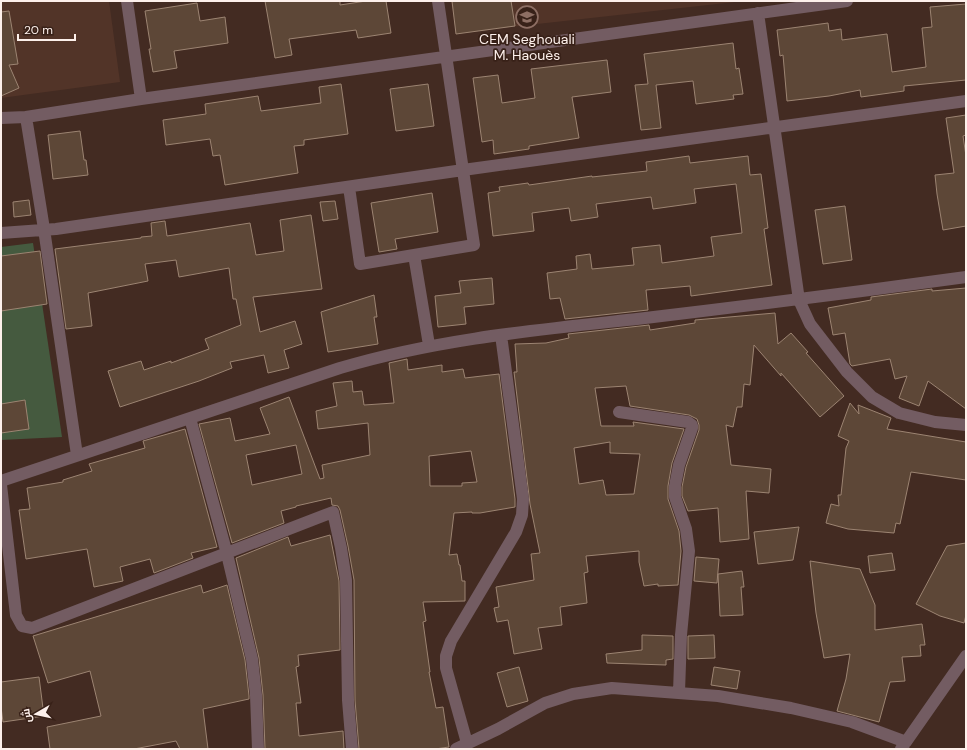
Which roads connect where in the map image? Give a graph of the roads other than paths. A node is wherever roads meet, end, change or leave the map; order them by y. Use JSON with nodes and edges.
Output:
{"nodes":[{"id":1,"x":127,"y":1,"type":"edge"},
{"id":2,"x":438,"y":1,"type":"edge"},
{"id":3,"x":847,"y":1,"type":"edge"},
{"id":4,"x":829,"y":2,"type":"edge"},
{"id":5,"x":758,"y":13,"type":"junction"},
{"id":6,"x":446,"y":57,"type":"junction"},
{"id":7,"x":141,"y":99,"type":"junction"},
{"id":8,"x":966,"y":102,"type":"edge"},
{"id":9,"x":26,"y":116,"type":"junction"},
{"id":10,"x":1,"y":118,"type":"edge"},
{"id":11,"x":775,"y":128,"type":"junction"},
{"id":12,"x":463,"y":170,"type":"junction"},
{"id":13,"x":349,"y":186,"type":"junction"},
{"id":14,"x":44,"y":229,"type":"junction"},
{"id":15,"x":1,"y":233,"type":"edge"},
{"id":16,"x":414,"y":255,"type":"junction"},
{"id":17,"x":966,"y":277,"type":"edge"},
{"id":18,"x":800,"y":300,"type":"junction"},
{"id":19,"x":501,"y":335,"type":"junction"},
{"id":20,"x":429,"y":346,"type":"junction"},
{"id":21,"x":619,"y":412,"type":"dead end"},
{"id":22,"x":190,"y":418,"type":"junction"},
{"id":23,"x":966,"y":425,"type":"edge"},
{"id":24,"x":77,"y":456,"type":"junction"},
{"id":25,"x":1,"y":481,"type":"edge"},
{"id":26,"x":1,"y":485,"type":"edge"},
{"id":27,"x":227,"y":554,"type":"junction"},
{"id":28,"x":966,"y":656,"type":"edge"},
{"id":29,"x":679,"y":692,"type":"junction"},
{"id":30,"x":467,"y":743,"type":"junction"},
{"id":31,"x":903,"y":745,"type":"edge"},
{"id":32,"x":258,"y":749,"type":"edge"},
{"id":33,"x":352,"y":749,"type":"edge"},
{"id":34,"x":456,"y":749,"type":"edge"}],
"edges":[{"from":1,"to":7,"type":"street"},
{"from":2,"to":6,"type":"street"},
{"from":3,"to":4,"type":"street"},
{"from":4,"to":5,"type":"street"},
{"from":5,"to":6,"type":"street"},
{"from":5,"to":11,"type":"street"},
{"from":6,"to":7,"type":"street"},
{"from":6,"to":12,"type":"street"},
{"from":7,"to":9,"type":"street"},
{"from":8,"to":11,"type":"street"},
{"from":9,"to":10,"type":"street"},
{"from":9,"to":14,"type":"street"},
{"from":11,"to":12,"type":"street"},
{"from":11,"to":18,"type":"street"},
{"from":12,"to":13,"type":"street"},
{"from":12,"to":16,"type":"street"},
{"from":13,"to":14,"type":"street"},
{"from":13,"to":16,"type":"street"},
{"from":14,"to":15,"type":"street"},
{"from":14,"to":24,"type":"street"},
{"from":16,"to":20,"type":"street"},
{"from":17,"to":18,"type":"street"},
{"from":18,"to":19,"type":"street"},
{"from":18,"to":23,"type":"street"},
{"from":19,"to":20,"type":"street"},
{"from":19,"to":30,"type":"street"},
{"from":20,"to":22,"type":"street"},
{"from":21,"to":29,"type":"street"},
{"from":22,"to":24,"type":"street"},
{"from":22,"to":27,"type":"street"},
{"from":24,"to":25,"type":"street"},
{"from":26,"to":27,"type":"street"},
{"from":27,"to":32,"type":"street"},
{"from":27,"to":33,"type":"street"},
{"from":28,"to":31,"type":"street"},
{"from":29,"to":30,"type":"street"},
{"from":29,"to":31,"type":"street"},
{"from":30,"to":34,"type":"street"}]}
